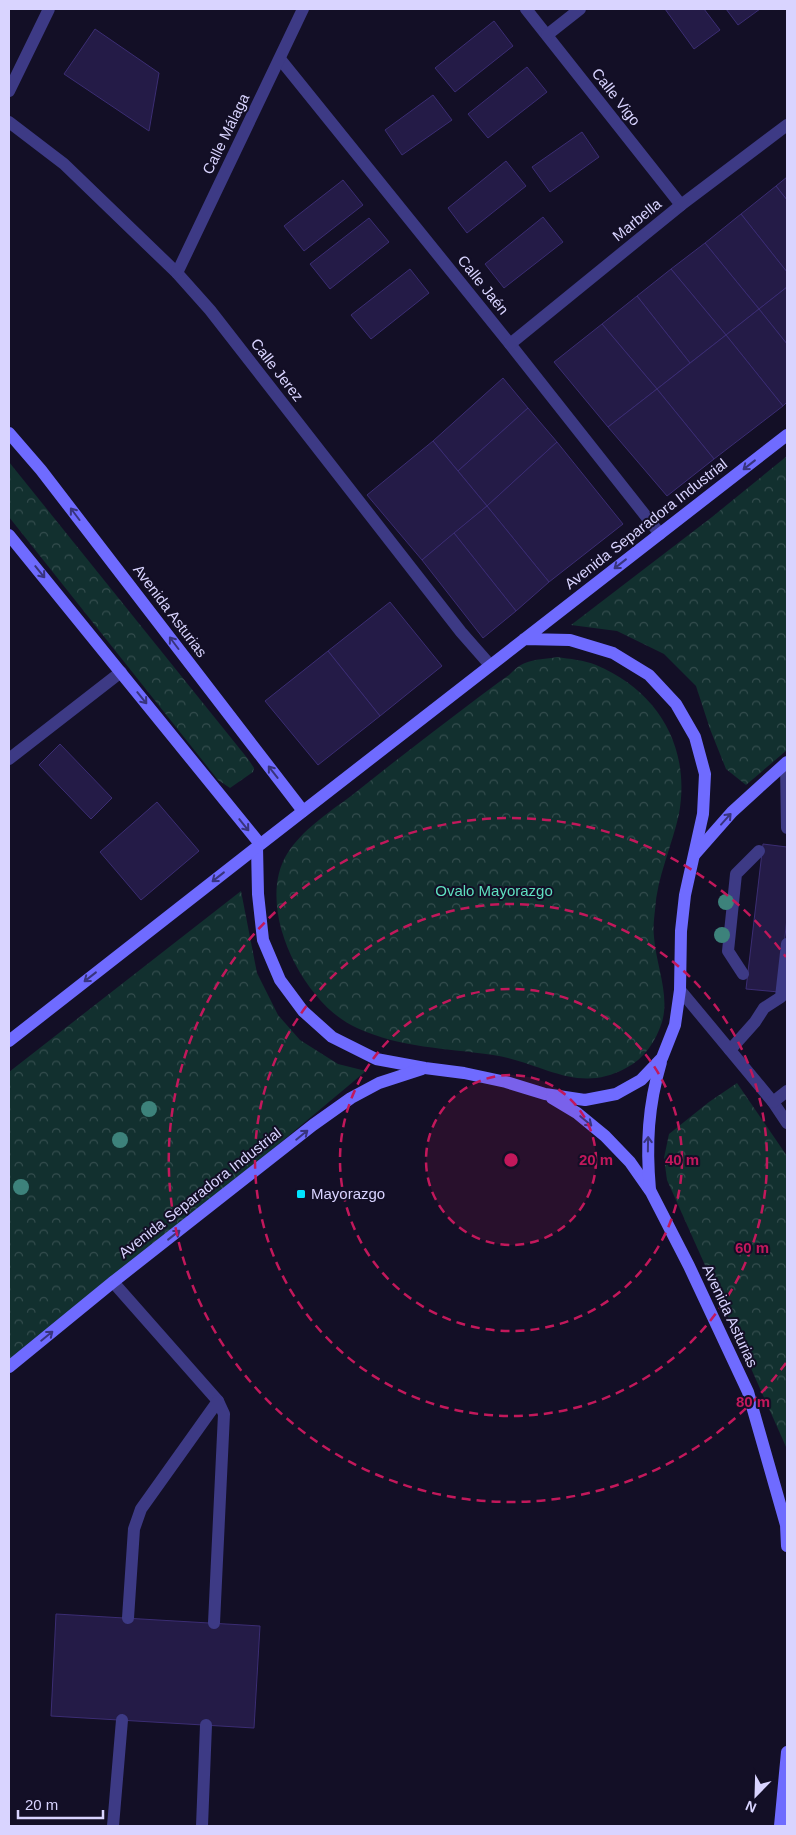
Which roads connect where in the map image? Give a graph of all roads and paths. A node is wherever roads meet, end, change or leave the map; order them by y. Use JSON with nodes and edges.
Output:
{"nodes":[{"id":1,"x":49,"y":9,"type":"edge"},
{"id":2,"x":304,"y":9,"type":"edge"},
{"id":3,"x":526,"y":9,"type":"edge"},
{"id":4,"x":580,"y":9,"type":"edge"},
{"id":5,"x":547,"y":35,"type":"junction"},
{"id":6,"x":280,"y":58,"type":"junction"},
{"id":7,"x":9,"y":91,"type":"edge"},
{"id":8,"x":9,"y":122,"type":"edge"},
{"id":9,"x":787,"y":125,"type":"edge"},
{"id":10,"x":681,"y":205,"type":"junction"},
{"id":11,"x":177,"y":273,"type":"junction"},
{"id":12,"x":510,"y":344,"type":"junction"},
{"id":13,"x":9,"y":434,"type":"edge"},
{"id":14,"x":787,"y":435,"type":"edge"},
{"id":15,"x":660,"y":534,"type":"junction"},
{"id":16,"x":9,"y":535,"type":"edge"},
{"id":17,"x":524,"y":639,"type":"junction"},
{"id":18,"x":490,"y":665,"type":"junction"},
{"id":19,"x":121,"y":672,"type":"junction"},
{"id":20,"x":9,"y":759,"type":"edge"},
{"id":21,"x":786,"y":763,"type":"edge"},
{"id":22,"x":303,"y":811,"type":"junction"},
{"id":23,"x":787,"y":827,"type":"edge"},
{"id":24,"x":258,"y":846,"type":"junction"},
{"id":25,"x":759,"y":851,"type":"dead end"},
{"id":26,"x":694,"y":856,"type":"junction"},
{"id":27,"x":787,"y":944,"type":"edge"},
{"id":28,"x":743,"y":974,"type":"dead end"},
{"id":29,"x":680,"y":990,"type":"junction"},
{"id":30,"x":9,"y":1041,"type":"edge"},
{"id":31,"x":730,"y":1050,"type":"junction"},
{"id":32,"x":662,"y":1058,"type":"junction"},
{"id":33,"x":425,"y":1068,"type":"junction"},
{"id":34,"x":787,"y":1091,"type":"edge"},
{"id":35,"x":545,"y":1094,"type":"junction"},
{"id":36,"x":773,"y":1102,"type":"junction"},
{"id":37,"x":787,"y":1123,"type":"edge"},
{"id":38,"x":651,"y":1192,"type":"junction"},
{"id":39,"x":113,"y":1282,"type":"junction"},
{"id":40,"x":9,"y":1367,"type":"edge"},
{"id":41,"x":218,"y":1401,"type":"junction"},
{"id":42,"x":787,"y":1546,"type":"edge"},
{"id":43,"x":128,"y":1618,"type":"dead end"},
{"id":44,"x":214,"y":1623,"type":"dead end"},
{"id":45,"x":122,"y":1720,"type":"dead end"},
{"id":46,"x":206,"y":1725,"type":"dead end"},
{"id":47,"x":787,"y":1752,"type":"edge"},
{"id":48,"x":114,"y":1826,"type":"edge"},
{"id":49,"x":202,"y":1826,"type":"edge"},
{"id":50,"x":780,"y":1826,"type":"edge"}],
"edges":[{"from":1,"to":7,"type":"street"},
{"from":2,"to":6,"type":"street","name":"Calle Málaga"},
{"from":3,"to":5,"type":"street","name":"Calle Vigo"},
{"from":4,"to":5,"type":"street"},
{"from":5,"to":10,"type":"street","name":"Calle Vigo"},
{"from":6,"to":11,"type":"street","name":"Calle Málaga"},
{"from":6,"to":12,"type":"street","name":"Calle Jaén"},
{"from":8,"to":11,"type":"street","name":"Calle Jerez"},
{"from":9,"to":10,"type":"street","name":"Marbella"},
{"from":10,"to":12,"type":"street","name":"Marbella"},
{"from":11,"to":18,"type":"street","name":"Calle Jerez"},
{"from":12,"to":15,"type":"street","name":"Calle Jaén"},
{"from":22,"to":13,"type":"main road","name":"Avenida Asturias","one_way":true},
{"from":14,"to":15,"type":"main road","name":"Avenida Separadora Industrial","one_way":true},
{"from":15,"to":17,"type":"main road","name":"Avenida Separadora Industrial","one_way":true},
{"from":16,"to":19,"type":"main road","one_way":true},
{"from":17,"to":18,"type":"main road","name":"Avenida Separadora Industrial"},
{"from":17,"to":26,"type":"main road","name":"Avenida Asturias"},
{"from":18,"to":22,"type":"main road","name":"Avenida Separadora Industrial"},
{"from":19,"to":20,"type":"street"},
{"from":19,"to":24,"type":"main road","one_way":true},
{"from":21,"to":23,"type":"street"},
{"from":26,"to":21,"type":"main road","one_way":true},
{"from":22,"to":24,"type":"main road","name":"Avenida Separadora Industrial"},
{"from":24,"to":30,"type":"main road","one_way":true},
{"from":24,"to":33,"type":"main road"},
{"from":25,"to":28,"type":"street"},
{"from":26,"to":29,"type":"main road","name":"Avenida Asturias"},
{"from":27,"to":31,"type":"street"},
{"from":29,"to":31,"type":"street"},
{"from":29,"to":32,"type":"main road","name":"Avenida Asturias"},
{"from":31,"to":36,"type":"street"},
{"from":32,"to":35,"type":"main road"},
{"from":38,"to":32,"type":"main road","name":"Avenida Asturias","one_way":true},
{"from":33,"to":35,"type":"main road"},
{"from":39,"to":33,"type":"main road","name":"Avenida Separadora Industrial","one_way":true},
{"from":34,"to":36,"type":"street"},
{"from":35,"to":38,"type":"main road","name":"Avenida Asturias","one_way":true},
{"from":36,"to":37,"type":"street"},
{"from":38,"to":42,"type":"main road","name":"Avenida Asturias"},
{"from":40,"to":39,"type":"main road","name":"Avenida Separadora Industrial","one_way":true},
{"from":39,"to":41,"type":"street"},
{"from":41,"to":43,"type":"street"},
{"from":41,"to":44,"type":"street"},
{"from":45,"to":48,"type":"street"},
{"from":46,"to":49,"type":"street"},
{"from":47,"to":50,"type":"main road"}]}
